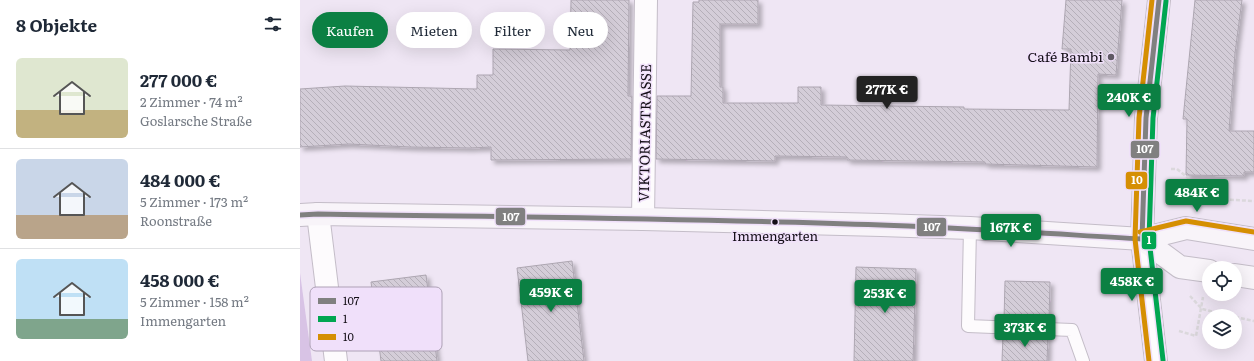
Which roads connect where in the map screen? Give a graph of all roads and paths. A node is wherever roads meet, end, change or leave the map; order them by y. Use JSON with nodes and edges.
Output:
{"nodes":[{"id":1,"x":646,"y":0,"type":"edge"},
{"id":2,"x":1159,"y":0,"type":"edge"},
{"id":3,"x":1144,"y":168,"type":"junction"},
{"id":4,"x":1254,"y":201,"type":"edge"},
{"id":5,"x":309,"y":215,"type":"edge"},
{"id":6,"x":644,"y":219,"type":"junction"},
{"id":7,"x":970,"y":228,"type":"junction"},
{"id":8,"x":1142,"y":239,"type":"junction"},
{"id":9,"x":1254,"y":239,"type":"edge"},
{"id":10,"x":1202,"y":270,"type":"edge"},
{"id":11,"x":1242,"y":276,"type":"edge"},
{"id":12,"x":1254,"y":278,"type":"edge"},
{"id":13,"x":322,"y":287,"type":"edge"},
{"id":14,"x":1202,"y":309,"type":"edge"},
{"id":15,"x":1242,"y":318,"type":"edge"},
{"id":16,"x":1254,"y":321,"type":"edge"},
{"id":17,"x":1152,"y":323,"type":"junction"},
{"id":18,"x":334,"y":351,"type":"edge"},
{"id":19,"x":336,"y":361,"type":"edge"},
{"id":20,"x":1083,"y":361,"type":"edge"},
{"id":21,"x":1156,"y":361,"type":"edge"}],
"edges":[{"from":1,"to":6,"type":"street","name":"VIKTORIASTRASSE"},
{"from":2,"to":3,"type":"street"},
{"from":3,"to":4,"type":"path"},
{"from":3,"to":8,"type":"street"},
{"from":5,"to":6,"type":"main road"},
{"from":5,"to":13,"type":"street"},
{"from":6,"to":7,"type":"main road"},
{"from":7,"to":8,"type":"main road"},
{"from":7,"to":20,"type":"lane"},
{"from":8,"to":9,"type":"main road"},
{"from":8,"to":10,"type":"main road"},
{"from":8,"to":17,"type":"street"},
{"from":11,"to":12,"type":"main road"},
{"from":14,"to":17,"type":"path"},
{"from":15,"to":16,"type":"path"},
{"from":17,"to":21,"type":"street"},
{"from":18,"to":19,"type":"street"}]}
